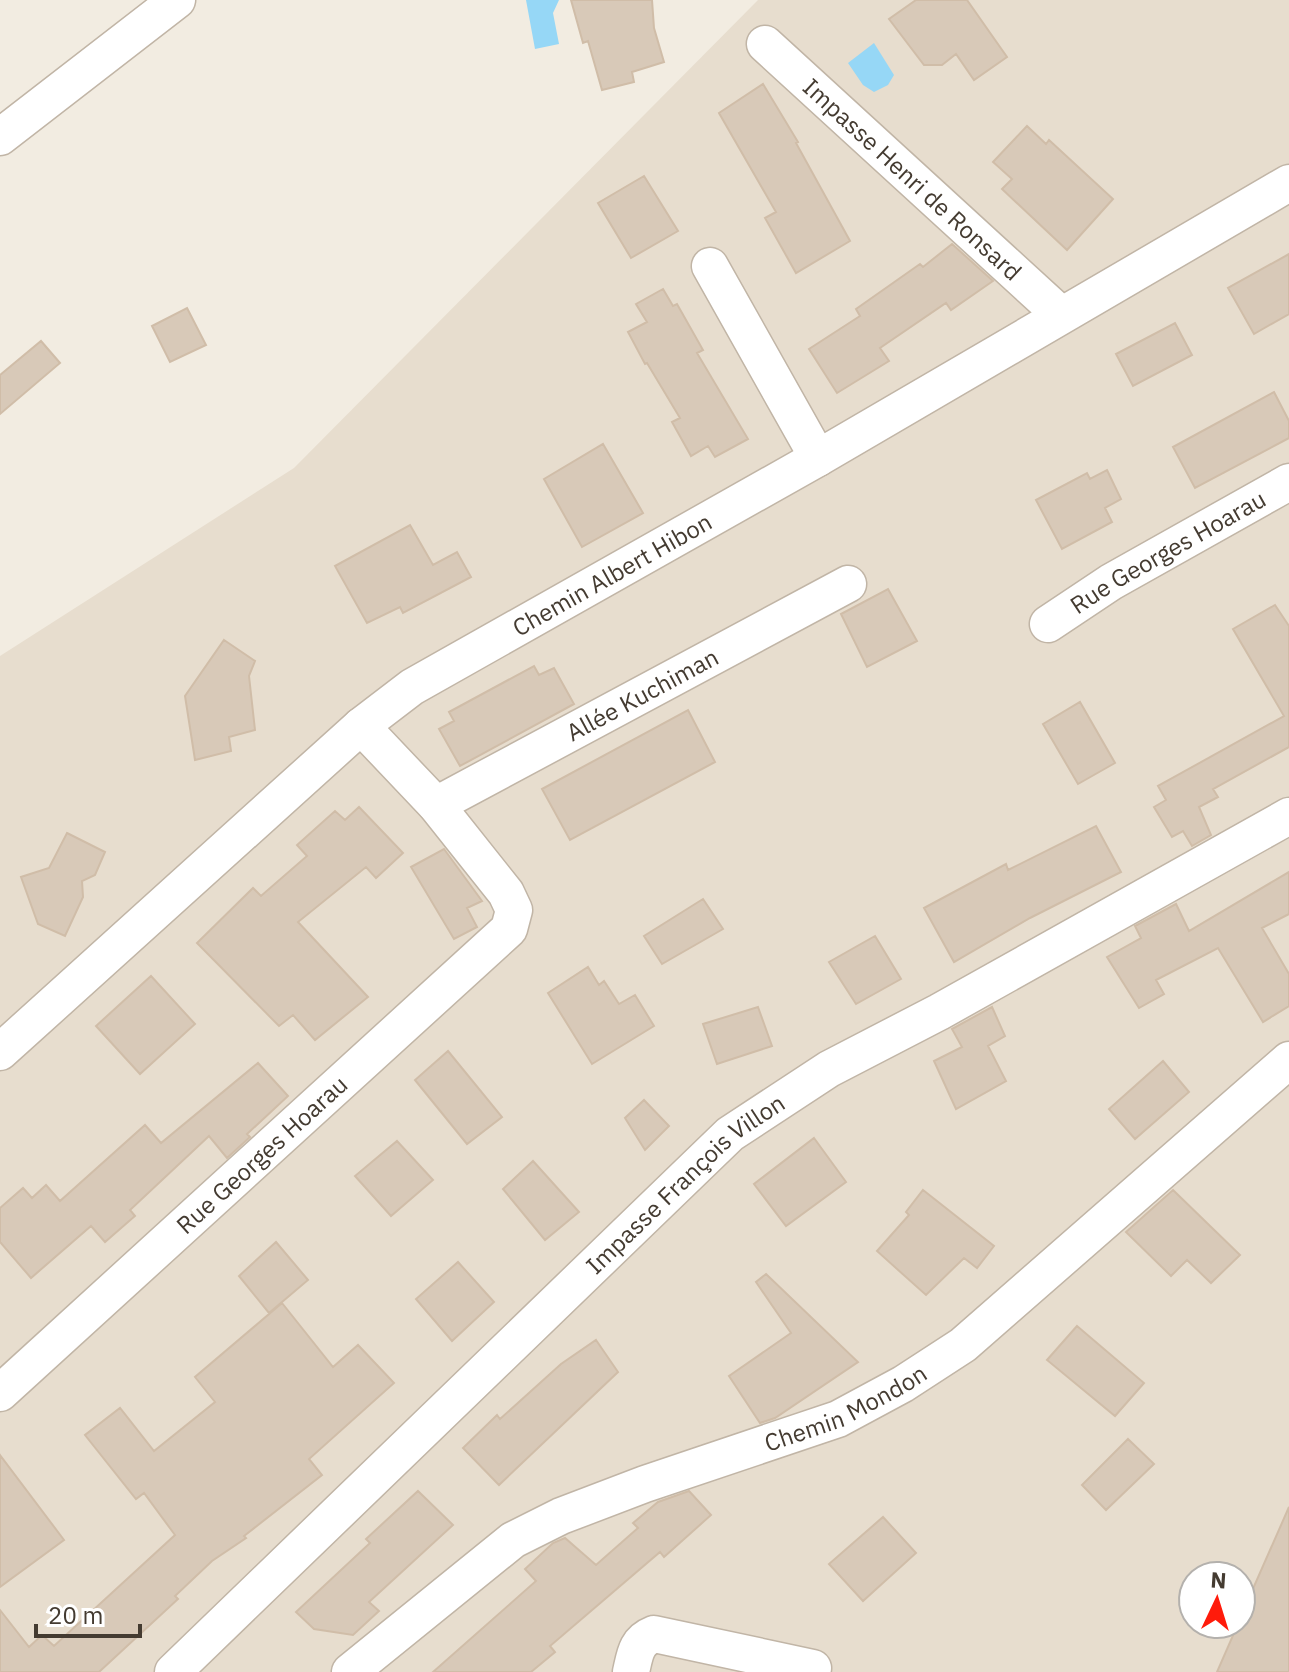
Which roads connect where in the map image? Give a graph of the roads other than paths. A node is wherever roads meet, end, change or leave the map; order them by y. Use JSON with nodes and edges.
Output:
{"nodes":[{"id":1,"x":177,"y":0,"type":"edge"},
{"id":2,"x":765,"y":44,"type":"dead end"},
{"id":3,"x":0,"y":137,"type":"edge"},
{"id":4,"x":1289,"y":183,"type":"edge"},
{"id":5,"x":710,"y":266,"type":"dead end"},
{"id":6,"x":1060,"y":314,"type":"junction"},
{"id":7,"x":818,"y":458,"type":"junction"},
{"id":8,"x":1289,"y":482,"type":"edge"},
{"id":9,"x":848,"y":584,"type":"dead end"},
{"id":10,"x":1048,"y":624,"type":"dead end"},
{"id":11,"x":361,"y":726,"type":"junction"},
{"id":12,"x":436,"y":805,"type":"junction"},
{"id":13,"x":1289,"y":816,"type":"edge"},
{"id":14,"x":0,"y":1052,"type":"edge"},
{"id":15,"x":1289,"y":1060,"type":"edge"},
{"id":16,"x":0,"y":1393,"type":"edge"},
{"id":17,"x":813,"y":1668,"type":"dead end"},
{"id":18,"x":173,"y":1672,"type":"edge"},
{"id":19,"x":350,"y":1672,"type":"edge"},
{"id":20,"x":631,"y":1672,"type":"edge"}],
"edges":[{"from":1,"to":3,"type":"street"},
{"from":2,"to":6,"type":"street","name":"Impasse Henri de Ronsard"},
{"from":4,"to":6,"type":"street","name":"Chemin Albert Hibon"},
{"from":5,"to":7,"type":"street"},
{"from":6,"to":7,"type":"street","name":"Chemin Albert Hibon"},
{"from":7,"to":11,"type":"street","name":"Chemin Albert Hibon"},
{"from":8,"to":10,"type":"street","name":"Rue Georges Hoarau"},
{"from":9,"to":12,"type":"street","name":"Allée Kuchiman"},
{"from":11,"to":12,"type":"street"},
{"from":11,"to":14,"type":"street","name":"Chemin Albert Hibon"},
{"from":12,"to":16,"type":"street","name":"Rue Georges Hoarau"},
{"from":13,"to":18,"type":"street","name":"Impasse François Villon"},
{"from":15,"to":19,"type":"street","name":"Chemin Mondon"},
{"from":17,"to":20,"type":"street"}]}
